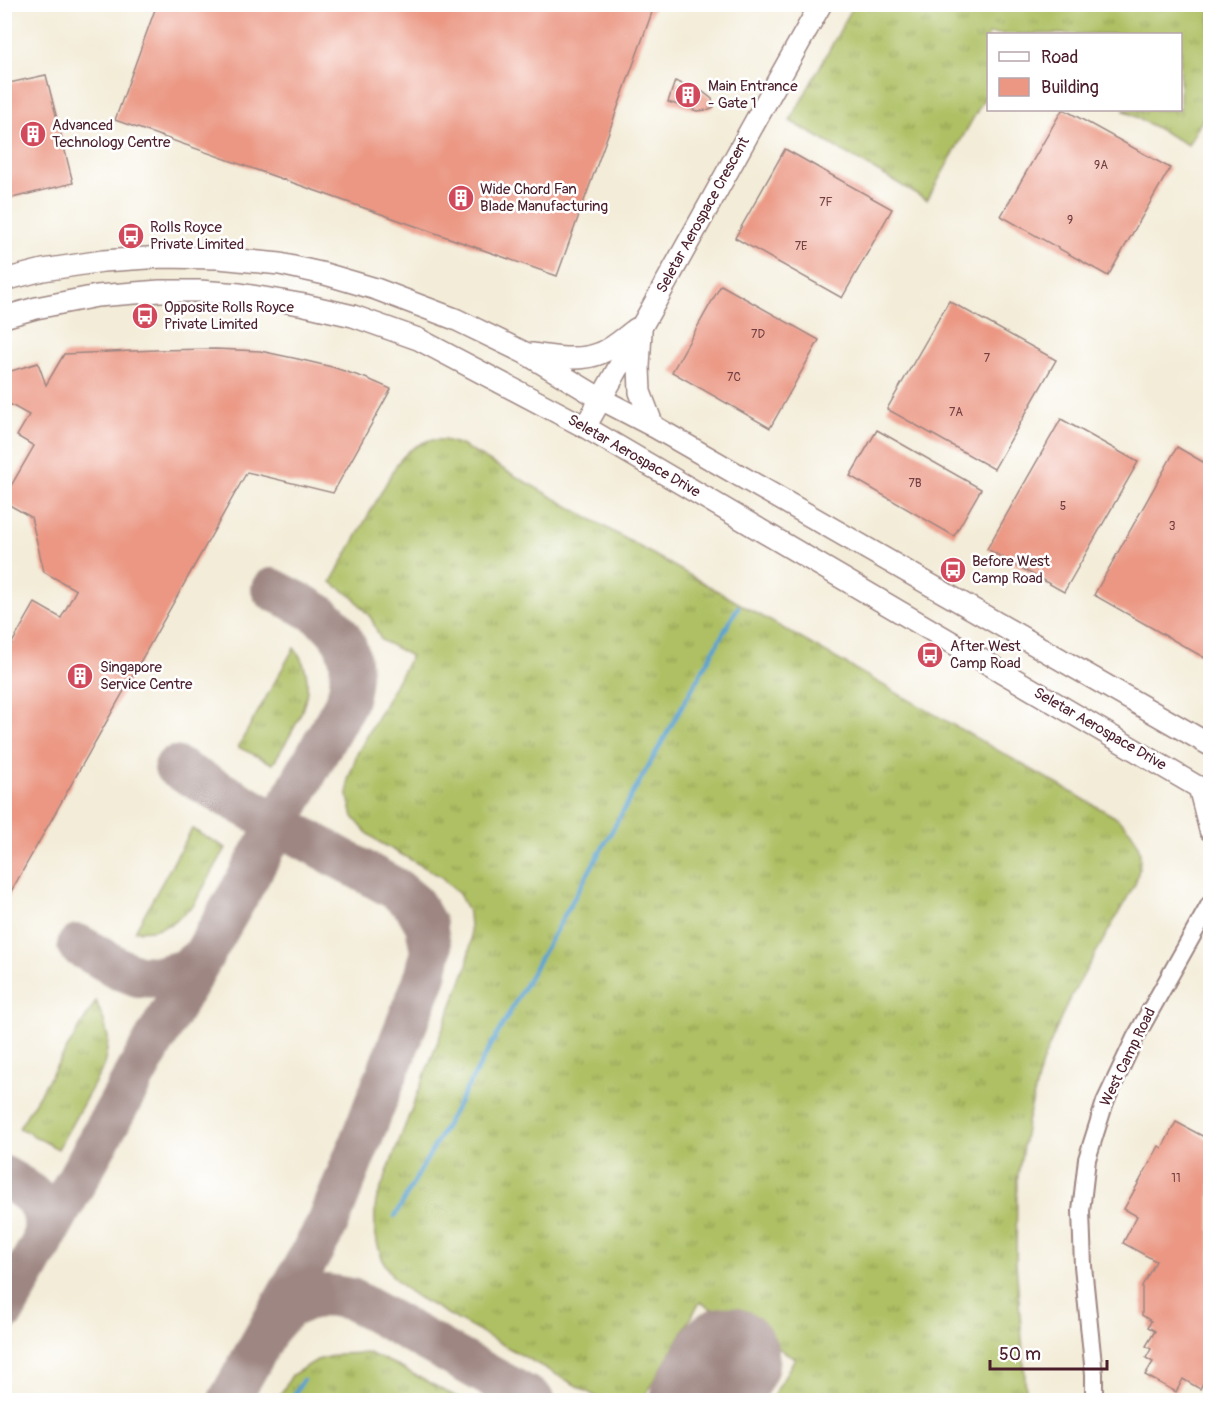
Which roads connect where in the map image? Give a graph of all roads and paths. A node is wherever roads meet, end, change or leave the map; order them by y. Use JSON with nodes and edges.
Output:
{"nodes":[{"id":1,"x":821,"y":4,"type":"edge"},
{"id":2,"x":4,"y":280,"type":"edge"},
{"id":3,"x":4,"y":317,"type":"edge"},
{"id":4,"x":642,"y":325,"type":"junction"},
{"id":5,"x":525,"y":353,"type":"junction"},
{"id":6,"x":601,"y":399,"type":"junction"},
{"id":7,"x":653,"y":426,"type":"junction"},
{"id":8,"x":585,"y":427,"type":"junction"},
{"id":9,"x":1209,"y":743,"type":"edge"},
{"id":10,"x":1205,"y":791,"type":"edge"},
{"id":11,"x":1210,"y":830,"type":"edge"},
{"id":12,"x":1210,"y":904,"type":"edge"},
{"id":13,"x":1094,"y":1401,"type":"edge"}],
"edges":[{"from":1,"to":4,"type":"street","name":"Seletar Aerospace Crescent"},
{"from":2,"to":5,"type":"street"},
{"from":3,"to":8,"type":"street","name":"Seletar Aerospace Drive"},
{"from":4,"to":5,"type":"street"},
{"from":4,"to":6,"type":"street","name":"Seletar Aerospace Crescent"},
{"from":4,"to":7,"type":"street"},
{"from":5,"to":6,"type":"street"},
{"from":6,"to":7,"type":"street"},
{"from":6,"to":8,"type":"street","name":"Seletar Aerospace Crescent"},
{"from":7,"to":9,"type":"street"},
{"from":8,"to":10,"type":"street","name":"Seletar Aerospace Drive"},
{"from":10,"to":11,"type":"street"},
{"from":12,"to":13,"type":"street","name":"West Camp Road"}]}
